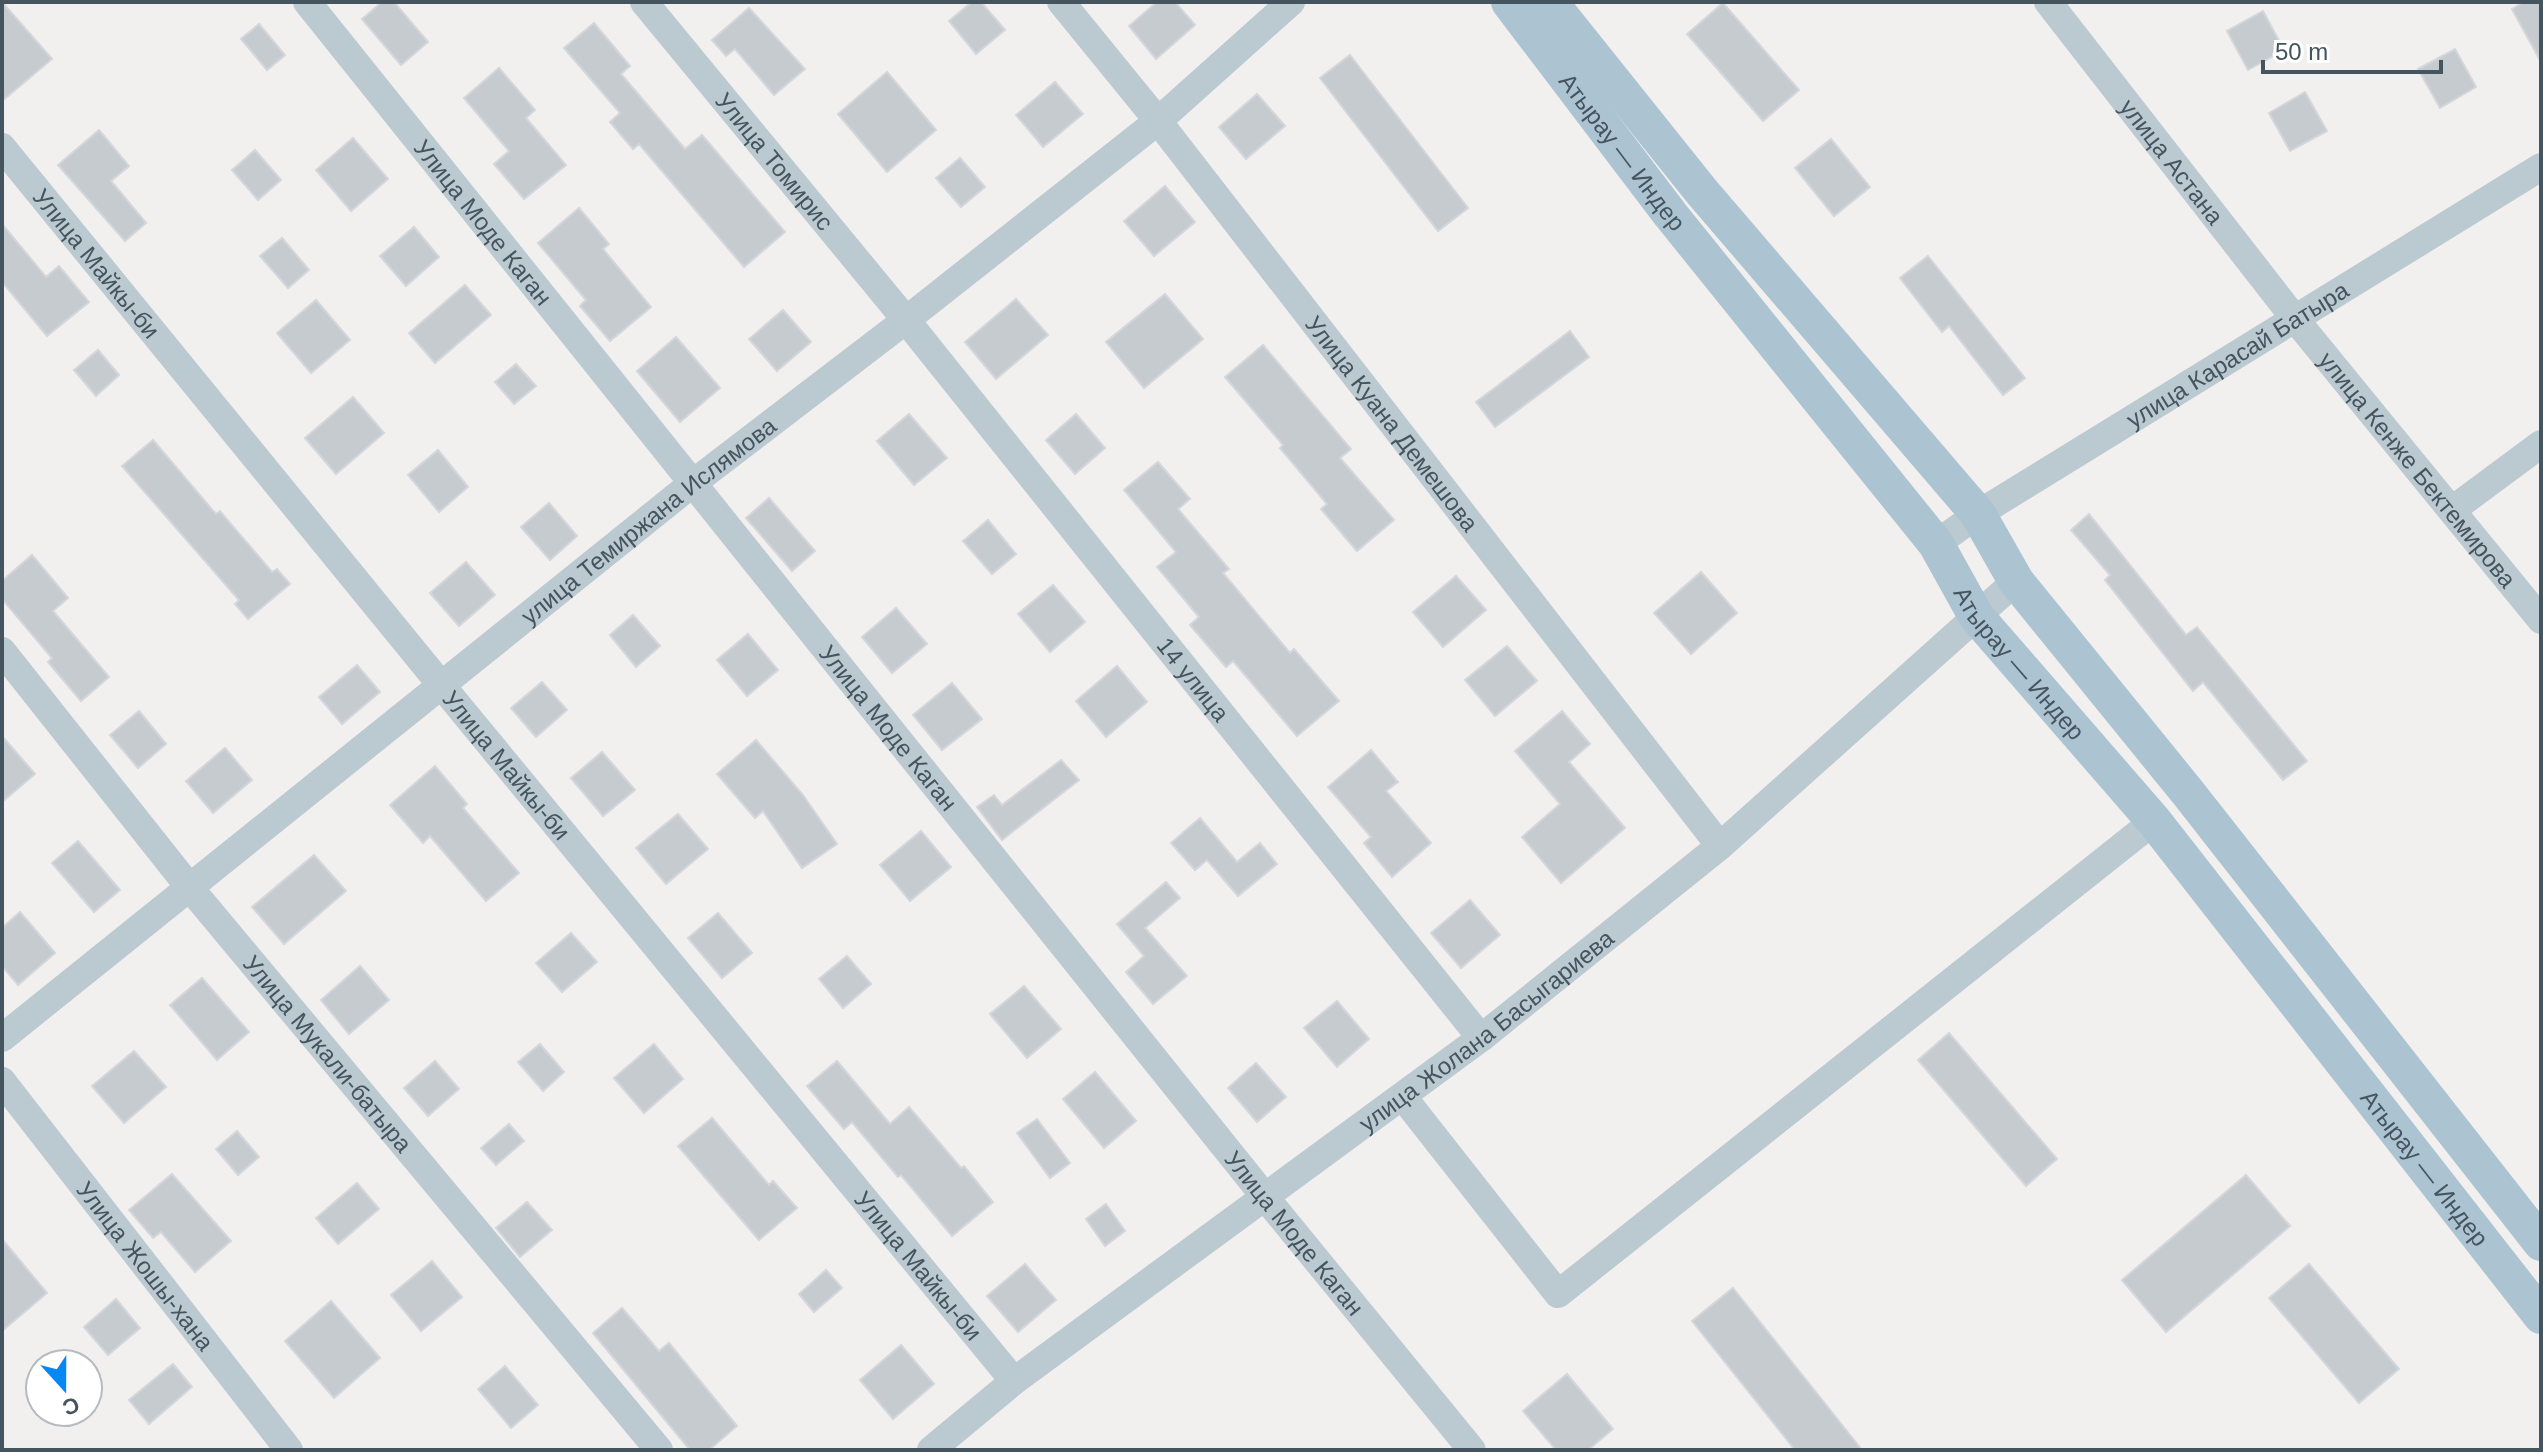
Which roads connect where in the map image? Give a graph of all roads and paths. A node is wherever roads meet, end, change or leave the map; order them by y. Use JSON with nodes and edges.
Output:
{"nodes":[{"id":1,"x":307,"y":2,"type":"edge"},
{"id":2,"x":644,"y":2,"type":"edge"},
{"id":3,"x":1061,"y":2,"type":"edge"},
{"id":4,"x":1291,"y":2,"type":"edge"},
{"id":5,"x":1509,"y":2,"type":"edge"},
{"id":6,"x":1550,"y":2,"type":"edge"},
{"id":7,"x":2048,"y":2,"type":"edge"},
{"id":8,"x":1158,"y":121,"type":"junction"},
{"id":9,"x":2,"y":147,"type":"edge"},
{"id":10,"x":2541,"y":167,"type":"edge"},
{"id":11,"x":2295,"y":319,"type":"junction"},
{"id":12,"x":906,"y":320,"type":"junction"},
{"id":13,"x":2541,"y":444,"type":"edge"},
{"id":14,"x":693,"y":483,"type":"junction"},
{"id":15,"x":2452,"y":510,"type":"junction"},
{"id":16,"x":1978,"y":514,"type":"junction"},
{"id":17,"x":1936,"y":544,"type":"junction"},
{"id":18,"x":2016,"y":581,"type":"junction"},
{"id":19,"x":1976,"y":616,"type":"junction"},
{"id":20,"x":2541,"y":620,"type":"edge"},
{"id":21,"x":2,"y":651,"type":"edge"},
{"id":22,"x":442,"y":686,"type":"junction"},
{"id":23,"x":2154,"y":821,"type":"junction"},
{"id":24,"x":1720,"y":846,"type":"junction"},
{"id":25,"x":190,"y":888,"type":"junction"},
{"id":26,"x":2,"y":1038,"type":"edge"},
{"id":27,"x":1481,"y":1038,"type":"junction"},
{"id":28,"x":2,"y":1081,"type":"edge"},
{"id":29,"x":1403,"y":1097,"type":"junction"},
{"id":30,"x":1265,"y":1197,"type":"junction"},
{"id":31,"x":2541,"y":1243,"type":"edge"},
{"id":32,"x":2541,"y":1316,"type":"edge"},
{"id":33,"x":1014,"y":1381,"type":"junction"},
{"id":34,"x":289,"y":1450,"type":"edge"},
{"id":35,"x":659,"y":1450,"type":"edge"},
{"id":36,"x":931,"y":1450,"type":"edge"},
{"id":37,"x":1472,"y":1450,"type":"edge"}],
"edges":[{"from":1,"to":14,"type":"street","name":"Улица Моде Каган"},
{"from":2,"to":12,"type":"street","name":"Улица Томирис"},
{"from":3,"to":8,"type":"street","name":"Улица Куана Демешова"},
{"from":4,"to":8,"type":"street","name":"улица Темиржана Ислямова"},
{"from":5,"to":17,"type":"main road","name":"Атырау — Индер"},
{"from":6,"to":16,"type":"main road","name":"Атырау — Индер"},
{"from":7,"to":11,"type":"street","name":"улица Астана"},
{"from":8,"to":12,"type":"street","name":"улица Темиржана Ислямова"},
{"from":8,"to":24,"type":"street","name":"Улица Куана Демешова"},
{"from":9,"to":22,"type":"street","name":"Улица Майкы-би"},
{"from":10,"to":11,"type":"street","name":"улица Карасай Батыра"},
{"from":11,"to":15,"type":"street","name":"улица Кенже Бектемирова"},
{"from":11,"to":16,"type":"street","name":"улица Карасай Батыра"},
{"from":12,"to":14,"type":"street","name":"улица Темиржана Ислямова"},
{"from":12,"to":27,"type":"street","name":"14 улица"},
{"from":13,"to":15,"type":"street"},
{"from":14,"to":22,"type":"street","name":"улица Темиржана Ислямова"},
{"from":14,"to":30,"type":"street","name":"Улица Моде Каган"},
{"from":15,"to":20,"type":"street","name":"улица Кенже Бектемирова"},
{"from":16,"to":17,"type":"street","name":"улица Карасай Батыра"},
{"from":16,"to":18,"type":"main road","name":"Атырау — Индер"},
{"from":17,"to":19,"type":"main road","name":"Атырау — Индер"},
{"from":18,"to":19,"type":"street","name":"улица Жолана Басыгариева"},
{"from":18,"to":31,"type":"main road","name":"Атырау — Индер"},
{"from":19,"to":23,"type":"main road","name":"Атырау — Индер"},
{"from":19,"to":24,"type":"street","name":"улица Жолана Басыгариева"},
{"from":21,"to":25,"type":"street","name":"Улица Мукали-батыра"},
{"from":22,"to":25,"type":"street","name":"улица Темиржана Ислямова"},
{"from":22,"to":33,"type":"street","name":"Улица Майкы-би"},
{"from":23,"to":29,"type":"street"},
{"from":23,"to":32,"type":"main road","name":"Атырау — Индер"},
{"from":24,"to":27,"type":"street","name":"улица Жолана Басыгариева"},
{"from":25,"to":26,"type":"street","name":"улица Темиржана Ислямова"},
{"from":25,"to":35,"type":"street","name":"Улица Мукали-батыра"},
{"from":27,"to":29,"type":"street","name":"улица Жолана Басыгариева"},
{"from":28,"to":34,"type":"street","name":"Улица Жошы-хана"},
{"from":29,"to":30,"type":"street","name":"улица Жолана Басыгариева"},
{"from":30,"to":33,"type":"street","name":"улица Жолана Басыгариева"},
{"from":30,"to":37,"type":"street","name":"Улица Моде Каган"},
{"from":33,"to":36,"type":"street","name":"улица Жолана Басыгариева"}]}
